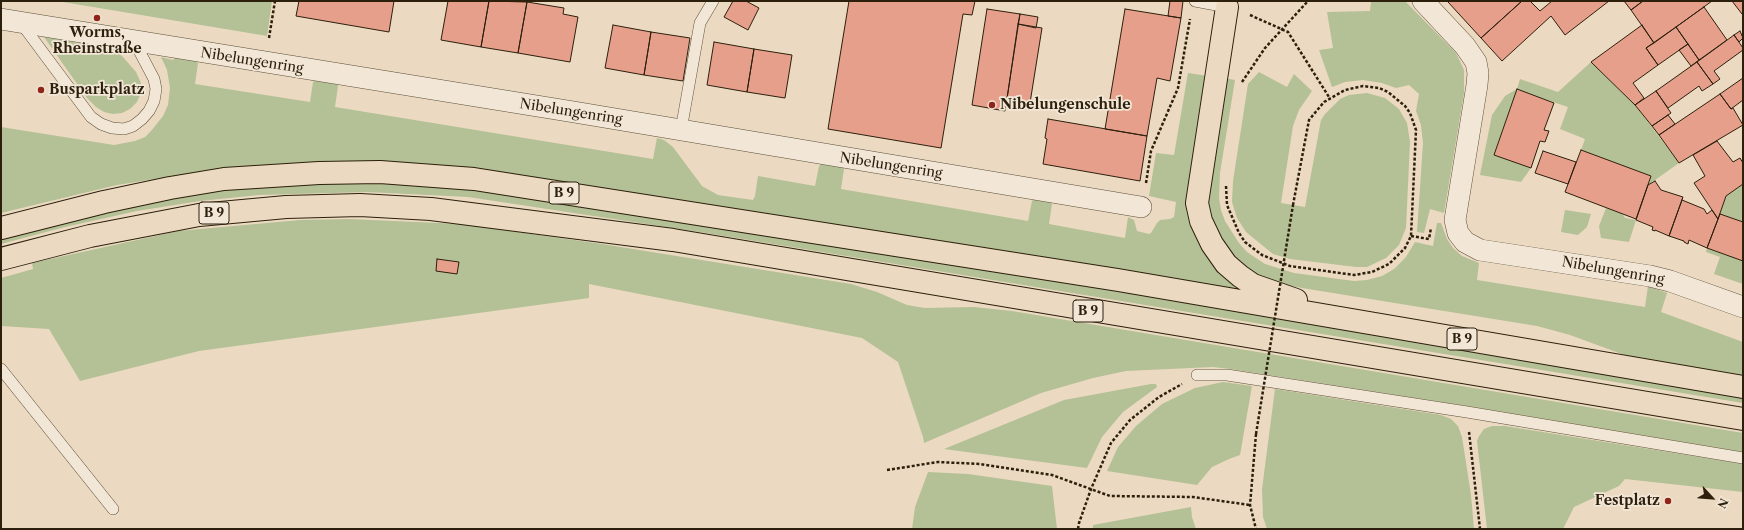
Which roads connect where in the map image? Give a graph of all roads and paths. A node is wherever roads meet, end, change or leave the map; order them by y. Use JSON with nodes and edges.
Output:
{"nodes":[{"id":1,"x":275,"y":1,"type":"edge"},
{"id":2,"x":713,"y":1,"type":"edge"},
{"id":3,"x":1195,"y":1,"type":"edge"},
{"id":4,"x":1308,"y":1,"type":"edge"},
{"id":5,"x":1423,"y":1,"type":"edge"},
{"id":6,"x":1226,"y":7,"type":"junction"},
{"id":7,"x":1190,"y":16,"type":"dead end"},
{"id":8,"x":11,"y":21,"type":"edge"},
{"id":9,"x":1282,"y":29,"type":"junction"},
{"id":10,"x":134,"y":41,"type":"junction"},
{"id":11,"x":265,"y":62,"type":"junction"},
{"id":12,"x":1240,"y":89,"type":"dead end"},
{"id":13,"x":1329,"y":97,"type":"junction"},
{"id":14,"x":681,"y":130,"type":"junction"},
{"id":15,"x":1226,"y":181,"type":"dead end"},
{"id":16,"x":1142,"y":207,"type":"joint"},
{"id":17,"x":1,"y":228,"type":"edge"},
{"id":18,"x":1430,"y":233,"type":"dead end"},
{"id":19,"x":1411,"y":236,"type":"junction"},
{"id":20,"x":1,"y":259,"type":"edge"},
{"id":21,"x":1743,"y":307,"type":"edge"},
{"id":22,"x":1346,"y":319,"type":"junction"},
{"id":23,"x":1,"y":369,"type":"edge"},
{"id":24,"x":1197,"y":375,"type":"joint"},
{"id":25,"x":1743,"y":387,"type":"edge"},
{"id":26,"x":1467,"y":412,"type":"junction"},
{"id":27,"x":1743,"y":419,"type":"edge"},
{"id":28,"x":1743,"y":458,"type":"edge"},
{"id":29,"x":887,"y":470,"type":"dead end"},
{"id":30,"x":1091,"y":489,"type":"junction"},
{"id":31,"x":1250,"y":506,"type":"junction"},
{"id":32,"x":113,"y":509,"type":"dead end"},
{"id":33,"x":1078,"y":529,"type":"edge"},
{"id":34,"x":1256,"y":529,"type":"edge"},
{"id":35,"x":1480,"y":529,"type":"edge"}],
"edges":[{"from":1,"to":11,"type":"path"},
{"from":2,"to":14,"type":"lane"},
{"from":3,"to":6,"type":"lane"},
{"from":4,"to":9,"type":"path"},
{"from":5,"to":21,"type":"street","name":"Nibelungenring"},
{"from":6,"to":9,"type":"path"},
{"from":6,"to":22,"type":"highway"},
{"from":7,"to":16,"type":"path"},
{"from":8,"to":10,"type":"street","name":"Nibelungenring"},
{"from":8,"to":10,"type":"lane"},
{"from":9,"to":12,"type":"path"},
{"from":9,"to":13,"type":"path"},
{"from":10,"to":11,"type":"street","name":"Nibelungenring"},
{"from":11,"to":14,"type":"street","name":"Nibelungenring"},
{"from":13,"to":19,"type":"path"},
{"from":13,"to":31,"type":"path","bridge":true},
{"from":14,"to":16,"type":"street","name":"Nibelungenring"},
{"from":15,"to":19,"type":"path"},
{"from":17,"to":22,"type":"highway","number":"B 9"},
{"from":18,"to":19,"type":"path"},
{"from":20,"to":27,"type":"highway","number":"B 9"},
{"from":22,"to":25,"type":"highway","number":"B 9"},
{"from":23,"to":32,"type":"lane"},
{"from":24,"to":26,"type":"lane"},
{"from":24,"to":30,"type":"path"},
{"from":26,"to":28,"type":"lane"},
{"from":26,"to":35,"type":"path"},
{"from":29,"to":30,"type":"path"},
{"from":30,"to":31,"type":"path"},
{"from":30,"to":33,"type":"path"},
{"from":31,"to":34,"type":"path"}]}
